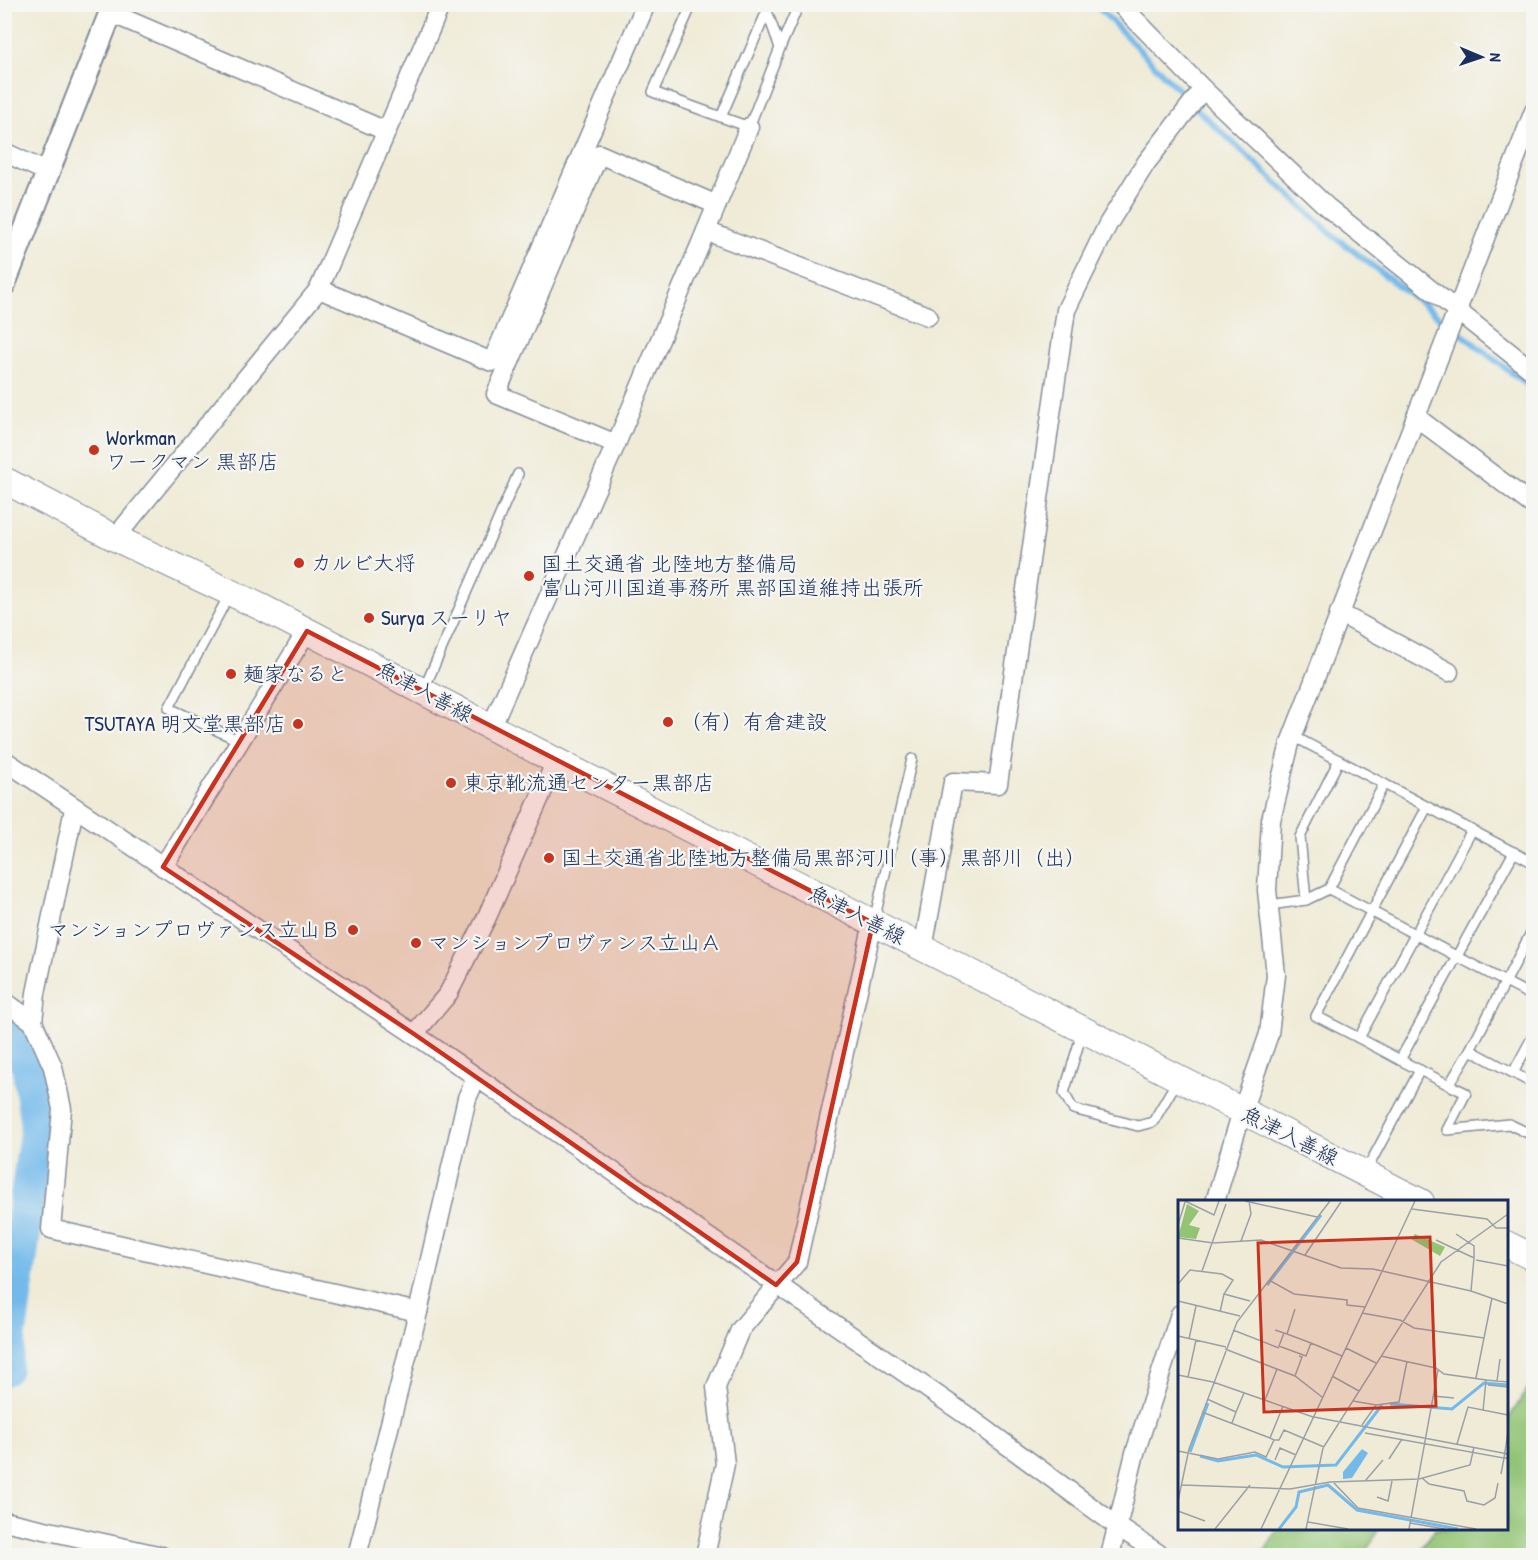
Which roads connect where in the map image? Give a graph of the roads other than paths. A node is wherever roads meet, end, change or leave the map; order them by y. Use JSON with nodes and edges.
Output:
{"nodes":[{"id":1,"x":441,"y":4,"type":"edge"},
{"id":2,"x":646,"y":4,"type":"edge"},
{"id":3,"x":692,"y":4,"type":"edge"},
{"id":4,"x":799,"y":4,"type":"edge"},
{"id":5,"x":1120,"y":4,"type":"edge"},
{"id":6,"x":768,"y":8,"type":"edge"},
{"id":7,"x":113,"y":9,"type":"edge"},
{"id":8,"x":780,"y":48,"type":"junction"},
{"id":9,"x":1203,"y":89,"type":"junction"},
{"id":10,"x":1533,"y":111,"type":"edge"},
{"id":11,"x":721,"y":117,"type":"junction"},
{"id":12,"x":749,"y":127,"type":"junction"},
{"id":13,"x":386,"y":132,"type":"junction"},
{"id":14,"x":4,"y":153,"type":"edge"},
{"id":15,"x":49,"y":173,"type":"junction"},
{"id":16,"x":717,"y":205,"type":"junction"},
{"id":17,"x":706,"y":231,"type":"junction"},
{"id":18,"x":4,"y":284,"type":"edge"},
{"id":19,"x":319,"y":289,"type":"junction"},
{"id":20,"x":1457,"y":313,"type":"junction"},
{"id":21,"x":928,"y":316,"type":"dead end"},
{"id":22,"x":1533,"y":372,"type":"edge"},
{"id":23,"x":1416,"y":417,"type":"junction"},
{"id":24,"x":616,"y":444,"type":"junction"},
{"id":25,"x":518,"y":474,"type":"dead end"},
{"id":26,"x":4,"y":480,"type":"edge"},
{"id":27,"x":1533,"y":506,"type":"edge"},
{"id":28,"x":115,"y":538,"type":"junction"},
{"id":29,"x":231,"y":593,"type":"junction"},
{"id":30,"x":1339,"y":613,"type":"junction"},
{"id":31,"x":307,"y":631,"type":"junction"},
{"id":32,"x":1449,"y":672,"type":"dead end"},
{"id":33,"x":423,"y":691,"type":"junction"},
{"id":34,"x":491,"y":727,"type":"junction"},
{"id":35,"x":1293,"y":736,"type":"junction"},
{"id":36,"x":240,"y":741,"type":"junction"},
{"id":37,"x":912,"y":759,"type":"dead end"},
{"id":38,"x":4,"y":760,"type":"edge"},
{"id":39,"x":1339,"y":760,"type":"junction"},
{"id":40,"x":556,"y":761,"type":"junction"},
{"id":41,"x":1384,"y":784,"type":"junction"},
{"id":42,"x":1427,"y":807,"type":"junction"},
{"id":43,"x":74,"y":809,"type":"junction"},
{"id":44,"x":1472,"y":830,"type":"junction"},
{"id":45,"x":1514,"y":852,"type":"junction"},
{"id":46,"x":1533,"y":862,"type":"edge"},
{"id":47,"x":163,"y":867,"type":"junction"},
{"id":48,"x":1329,"y":889,"type":"junction"},
{"id":49,"x":1306,"y":900,"type":"junction"},
{"id":50,"x":1269,"y":905,"type":"junction"},
{"id":51,"x":1372,"y":911,"type":"junction"},
{"id":52,"x":873,"y":923,"type":"junction"},
{"id":53,"x":1533,"y":927,"type":"edge"},
{"id":54,"x":1416,"y":935,"type":"junction"},
{"id":55,"x":923,"y":949,"type":"junction"},
{"id":56,"x":1457,"y":957,"type":"junction"},
{"id":57,"x":1504,"y":981,"type":"junction"},
{"id":58,"x":1533,"y":997,"type":"edge"},
{"id":59,"x":4,"y":1001,"type":"edge"},
{"id":60,"x":33,"y":1022,"type":"junction"},
{"id":61,"x":1083,"y":1030,"type":"junction"},
{"id":62,"x":414,"y":1034,"type":"junction"},
{"id":63,"x":1533,"y":1034,"type":"edge"},
{"id":64,"x":1359,"y":1038,"type":"junction"},
{"id":65,"x":1470,"y":1050,"type":"junction"},
{"id":66,"x":1400,"y":1060,"type":"junction"},
{"id":67,"x":1420,"y":1070,"type":"junction"},
{"id":68,"x":1513,"y":1073,"type":"junction"},
{"id":69,"x":476,"y":1077,"type":"junction"},
{"id":70,"x":1178,"y":1079,"type":"junction"},
{"id":71,"x":1533,"y":1084,"type":"edge"},
{"id":72,"x":1449,"y":1085,"type":"junction"},
{"id":73,"x":1242,"y":1111,"type":"junction"},
{"id":74,"x":1533,"y":1136,"type":"edge"},
{"id":75,"x":1365,"y":1173,"type":"junction"},
{"id":76,"x":1216,"y":1200,"type":"edge"},
{"id":77,"x":1417,"y":1200,"type":"edge"},
{"id":78,"x":1508,"y":1245,"type":"edge"},
{"id":79,"x":1533,"y":1258,"type":"edge"},
{"id":80,"x":776,"y":1285,"type":"junction"},
{"id":81,"x":418,"y":1312,"type":"junction"},
{"id":82,"x":1178,"y":1317,"type":"edge"},
{"id":83,"x":4,"y":1521,"type":"edge"},
{"id":84,"x":1117,"y":1526,"type":"junction"},
{"id":85,"x":95,"y":1548,"type":"edge"},
{"id":86,"x":162,"y":1556,"type":"edge"},
{"id":87,"x":357,"y":1556,"type":"edge"},
{"id":88,"x":705,"y":1556,"type":"edge"},
{"id":89,"x":1110,"y":1556,"type":"edge"},
{"id":90,"x":1162,"y":1556,"type":"edge"}],
"edges":[{"from":1,"to":13,"type":"street"},
{"from":2,"to":19,"type":"street"},
{"from":3,"to":11,"type":"lane"},
{"from":4,"to":8,"type":"lane"},
{"from":5,"to":9,"type":"street"},
{"from":6,"to":8,"type":"lane"},
{"from":6,"to":11,"type":"lane"},
{"from":7,"to":13,"type":"street"},
{"from":7,"to":15,"type":"street"},
{"from":8,"to":12,"type":"lane"},
{"from":9,"to":20,"type":"street"},
{"from":9,"to":55,"type":"street"},
{"from":10,"to":20,"type":"street"},
{"from":11,"to":12,"type":"lane"},
{"from":12,"to":16,"type":"street"},
{"from":13,"to":19,"type":"street"},
{"from":14,"to":15,"type":"street"},
{"from":15,"to":18,"type":"street"},
{"from":16,"to":17,"type":"street"},
{"from":16,"to":24,"type":"street"},
{"from":17,"to":21,"type":"street"},
{"from":17,"to":24,"type":"street"},
{"from":19,"to":28,"type":"street"},
{"from":20,"to":22,"type":"street"},
{"from":20,"to":23,"type":"street"},
{"from":23,"to":27,"type":"street"},
{"from":23,"to":30,"type":"street"},
{"from":24,"to":34,"type":"street"},
{"from":25,"to":33,"type":"lane"},
{"from":26,"to":28,"type":"main road","name":"魚津入善線"},
{"from":28,"to":29,"type":"main road","name":"魚津入善線"},
{"from":29,"to":31,"type":"main road","name":"魚津入善線"},
{"from":29,"to":36,"type":"lane"},
{"from":30,"to":32,"type":"street"},
{"from":30,"to":35,"type":"street"},
{"from":31,"to":33,"type":"main road","name":"魚津入善線"},
{"from":31,"to":36,"type":"street"},
{"from":33,"to":34,"type":"main road","name":"魚津入善線"},
{"from":34,"to":40,"type":"main road","name":"魚津入善線"},
{"from":35,"to":39,"type":"lane"},
{"from":35,"to":50,"type":"street"},
{"from":36,"to":47,"type":"street"},
{"from":37,"to":52,"type":"lane"},
{"from":38,"to":43,"type":"street"},
{"from":39,"to":41,"type":"lane"},
{"from":39,"to":49,"type":"lane"},
{"from":40,"to":52,"type":"main road","name":"魚津入善線"},
{"from":40,"to":62,"type":"street"},
{"from":41,"to":42,"type":"lane"},
{"from":41,"to":48,"type":"lane"},
{"from":42,"to":44,"type":"lane"},
{"from":42,"to":51,"type":"lane"},
{"from":43,"to":47,"type":"street"},
{"from":43,"to":60,"type":"street"},
{"from":44,"to":45,"type":"lane"},
{"from":44,"to":54,"type":"lane"},
{"from":45,"to":46,"type":"lane"},
{"from":45,"to":56,"type":"lane"},
{"from":47,"to":62,"type":"street"},
{"from":48,"to":49,"type":"lane"},
{"from":48,"to":51,"type":"lane"},
{"from":49,"to":50,"type":"lane"},
{"from":50,"to":73,"type":"street"},
{"from":51,"to":54,"type":"lane"},
{"from":51,"to":64,"type":"lane"},
{"from":52,"to":55,"type":"main road","name":"魚津入善線"},
{"from":52,"to":80,"type":"street"},
{"from":53,"to":57,"type":"lane"},
{"from":54,"to":56,"type":"lane"},
{"from":54,"to":64,"type":"lane"},
{"from":55,"to":61,"type":"main road","name":"魚津入善線"},
{"from":56,"to":57,"type":"lane"},
{"from":56,"to":66,"type":"lane"},
{"from":57,"to":58,"type":"lane"},
{"from":57,"to":65,"type":"lane"},
{"from":59,"to":60,"type":"street"},
{"from":60,"to":81,"type":"street"},
{"from":61,"to":70,"type":"main road","name":"魚津入善線"},
{"from":61,"to":70,"type":"lane"},
{"from":62,"to":69,"type":"street"},
{"from":63,"to":68,"type":"lane"},
{"from":64,"to":66,"type":"lane"},
{"from":65,"to":68,"type":"lane"},
{"from":65,"to":72,"type":"lane"},
{"from":66,"to":67,"type":"lane"},
{"from":67,"to":72,"type":"lane"},
{"from":67,"to":75,"type":"lane"},
{"from":68,"to":71,"type":"lane"},
{"from":69,"to":80,"type":"street"},
{"from":69,"to":81,"type":"street"},
{"from":70,"to":73,"type":"main road","name":"魚津入善線"},
{"from":72,"to":74,"type":"lane"},
{"from":73,"to":75,"type":"main road","name":"魚津入善線"},
{"from":73,"to":76,"type":"street"},
{"from":75,"to":77,"type":"main road","name":"魚津入善線"},
{"from":78,"to":79,"type":"main road"},
{"from":80,"to":84,"type":"street"},
{"from":80,"to":88,"type":"street"},
{"from":81,"to":87,"type":"street"},
{"from":82,"to":84,"type":"street"},
{"from":83,"to":85,"type":"street"},
{"from":84,"to":89,"type":"street"},
{"from":84,"to":90,"type":"street"},
{"from":85,"to":86,"type":"street"}]}
